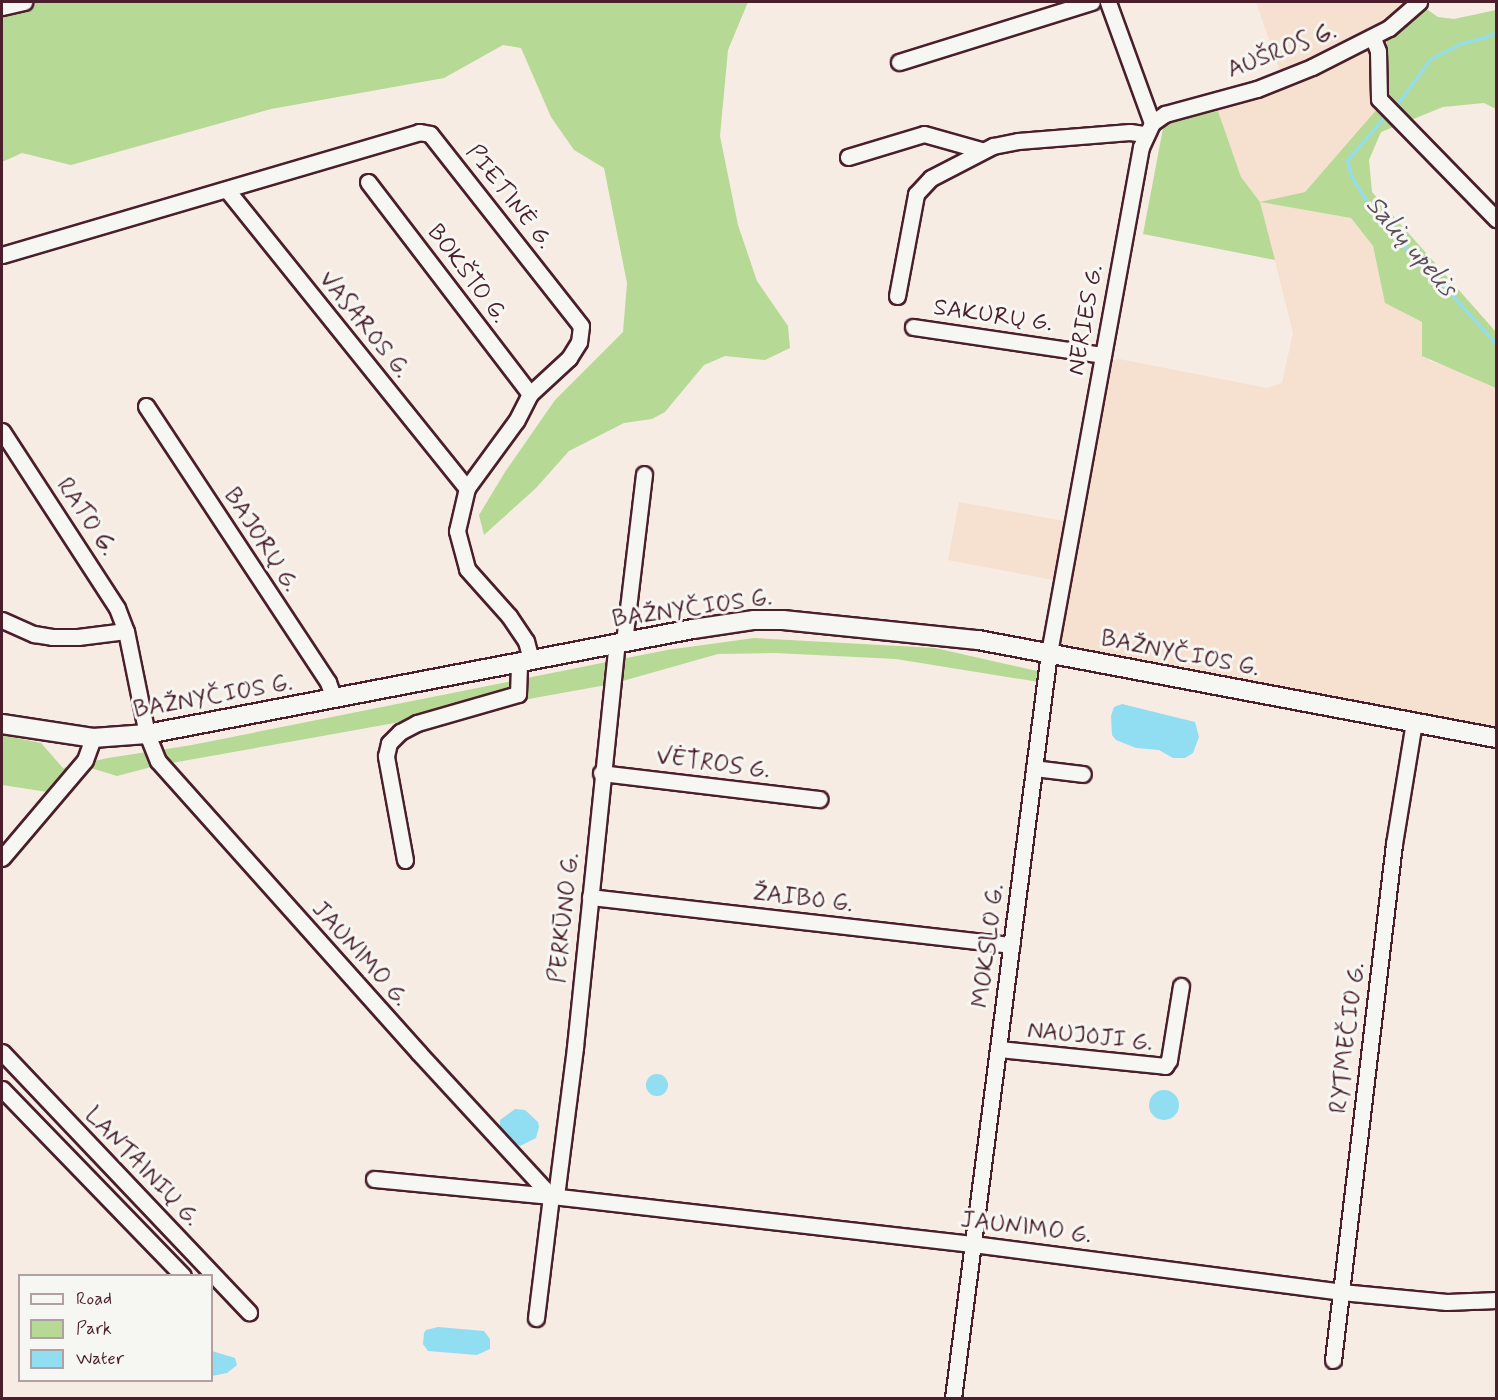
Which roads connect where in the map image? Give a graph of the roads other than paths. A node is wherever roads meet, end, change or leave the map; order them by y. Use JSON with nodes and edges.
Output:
{"nodes":[{"id":1,"x":24,"y":2,"type":"edge"},
{"id":2,"x":1092,"y":2,"type":"edge"},
{"id":3,"x":1108,"y":2,"type":"edge"},
{"id":4,"x":1419,"y":2,"type":"edge"},
{"id":5,"x":2,"y":7,"type":"edge"},
{"id":6,"x":1373,"y":38,"type":"junction"},
{"id":7,"x":899,"y":62,"type":"dead end"},
{"id":8,"x":1149,"y":128,"type":"junction"},
{"id":9,"x":981,"y":150,"type":"junction"},
{"id":10,"x":848,"y":157,"type":"dead end"},
{"id":11,"x":368,"y":182,"type":"dead end"},
{"id":12,"x":227,"y":190,"type":"junction"},
{"id":13,"x":1497,"y":219,"type":"edge"},
{"id":14,"x":2,"y":255,"type":"edge"},
{"id":15,"x":897,"y":296,"type":"dead end"},
{"id":16,"x":913,"y":327,"type":"dead end"},
{"id":17,"x":1103,"y":355,"type":"junction"},
{"id":18,"x":530,"y":394,"type":"junction"},
{"id":19,"x":146,"y":406,"type":"dead end"},
{"id":20,"x":2,"y":431,"type":"edge"},
{"id":21,"x":644,"y":474,"type":"dead end"},
{"id":22,"x":467,"y":488,"type":"junction"},
{"id":23,"x":2,"y":620,"type":"edge"},
{"id":24,"x":126,"y":631,"type":"junction"},
{"id":25,"x":620,"y":643,"type":"junction"},
{"id":26,"x":1049,"y":653,"type":"junction"},
{"id":27,"x":525,"y":661,"type":"junction"},
{"id":28,"x":334,"y":699,"type":"junction"},
{"id":29,"x":1414,"y":722,"type":"junction"},
{"id":30,"x":2,"y":724,"type":"edge"},
{"id":31,"x":147,"y":734,"type":"junction"},
{"id":32,"x":93,"y":738,"type":"junction"},
{"id":33,"x":1497,"y":738,"type":"edge"},
{"id":34,"x":1034,"y":768,"type":"junction"},
{"id":35,"x":601,"y":773,"type":"junction"},
{"id":36,"x":1083,"y":774,"type":"dead end"},
{"id":37,"x":819,"y":799,"type":"dead end"},
{"id":38,"x":2,"y":858,"type":"edge"},
{"id":39,"x":405,"y":860,"type":"dead end"},
{"id":40,"x":590,"y":897,"type":"junction"},
{"id":41,"x":1011,"y":945,"type":"junction"},
{"id":42,"x":1180,"y":986,"type":"dead end"},
{"id":43,"x":999,"y":1049,"type":"junction"},
{"id":44,"x":2,"y":1052,"type":"edge"},
{"id":45,"x":2,"y":1089,"type":"edge"},
{"id":46,"x":374,"y":1179,"type":"dead end"},
{"id":47,"x":553,"y":1196,"type":"junction"},
{"id":48,"x":973,"y":1244,"type":"junction"},
{"id":49,"x":182,"y":1274,"type":"edge"},
{"id":50,"x":213,"y":1274,"type":"edge"},
{"id":51,"x":213,"y":1274,"type":"edge"},
{"id":52,"x":1341,"y":1292,"type":"junction"},
{"id":53,"x":1497,"y":1300,"type":"edge"},
{"id":54,"x":249,"y":1312,"type":"dead end"},
{"id":55,"x":536,"y":1318,"type":"dead end"},
{"id":56,"x":1333,"y":1360,"type":"dead end"},
{"id":57,"x":953,"y":1398,"type":"edge"}],
"edges":[{"from":1,"to":5,"type":"street"},
{"from":2,"to":7,"type":"street"},
{"from":3,"to":8,"type":"street"},
{"from":4,"to":6,"type":"street","name":"AUŠROS G."},
{"from":6,"to":8,"type":"street","name":"AUŠROS G."},
{"from":6,"to":13,"type":"street"},
{"from":8,"to":9,"type":"street"},
{"from":8,"to":17,"type":"street","name":"NERIES G."},
{"from":9,"to":10,"type":"street"},
{"from":9,"to":15,"type":"street"},
{"from":11,"to":18,"type":"street","name":"BOKŠTO G."},
{"from":12,"to":14,"type":"street","name":"PIETINĖ G."},
{"from":12,"to":18,"type":"street","name":"PIETINĖ G."},
{"from":12,"to":22,"type":"street","name":"VASAROS G."},
{"from":16,"to":17,"type":"street","name":"SAKURŲ G."},
{"from":17,"to":26,"type":"street","name":"NERIES G."},
{"from":18,"to":22,"type":"street","name":"PIETINĖ G."},
{"from":19,"to":28,"type":"street","name":"BAJORŲ G."},
{"from":20,"to":24,"type":"street","name":"RATO G."},
{"from":21,"to":25,"type":"street","name":"PERKŪNO G."},
{"from":22,"to":27,"type":"street","name":"PIETINĖ G."},
{"from":23,"to":24,"type":"street"},
{"from":24,"to":31,"type":"street","name":"RATO G."},
{"from":25,"to":26,"type":"main road","name":"BAŽNYČIOS G."},
{"from":25,"to":27,"type":"main road","name":"BAŽNYČIOS G."},
{"from":25,"to":35,"type":"street","name":"PERKŪNO G."},
{"from":26,"to":29,"type":"main road","name":"BAŽNYČIOS G."},
{"from":26,"to":34,"type":"street","name":"MOKSLO G."},
{"from":27,"to":28,"type":"main road","name":"BAŽNYČIOS G."},
{"from":27,"to":39,"type":"street"},
{"from":28,"to":31,"type":"main road","name":"BAŽNYČIOS G."},
{"from":29,"to":33,"type":"main road","name":"BAŽNYČIOS G."},
{"from":29,"to":52,"type":"street","name":"RYTMEČIO G."},
{"from":30,"to":32,"type":"main road","name":"BAŽNYČIOS G."},
{"from":31,"to":32,"type":"main road","name":"BAŽNYČIOS G."},
{"from":31,"to":47,"type":"street","name":"JAUNIMO G."},
{"from":32,"to":38,"type":"street"},
{"from":34,"to":36,"type":"street"},
{"from":34,"to":41,"type":"street","name":"MOKSLO G."},
{"from":35,"to":37,"type":"street","name":"VĖTROS G."},
{"from":35,"to":40,"type":"street","name":"PERKŪNO G."},
{"from":40,"to":41,"type":"street","name":"ŽAIBO G."},
{"from":40,"to":47,"type":"street","name":"PERKŪNO G."},
{"from":41,"to":43,"type":"street","name":"MOKSLO G."},
{"from":42,"to":43,"type":"street","name":"NAUJOJI G."},
{"from":43,"to":48,"type":"street","name":"MOKSLO G."},
{"from":44,"to":50,"type":"street","name":"LANTAINIŲ G."},
{"from":45,"to":49,"type":"street"},
{"from":46,"to":47,"type":"street","name":"JAUNIMO G."},
{"from":47,"to":48,"type":"street","name":"JAUNIMO G."},
{"from":47,"to":55,"type":"street","name":"PERKŪNO G."},
{"from":48,"to":52,"type":"street","name":"JAUNIMO G."},
{"from":48,"to":57,"type":"street","name":"MOKSLO G."},
{"from":51,"to":54,"type":"street","name":"LANTAINIŲ G."},
{"from":52,"to":53,"type":"street","name":"JAUNIMO G."},
{"from":52,"to":56,"type":"street","name":"RYTMEČIO G."}]}
